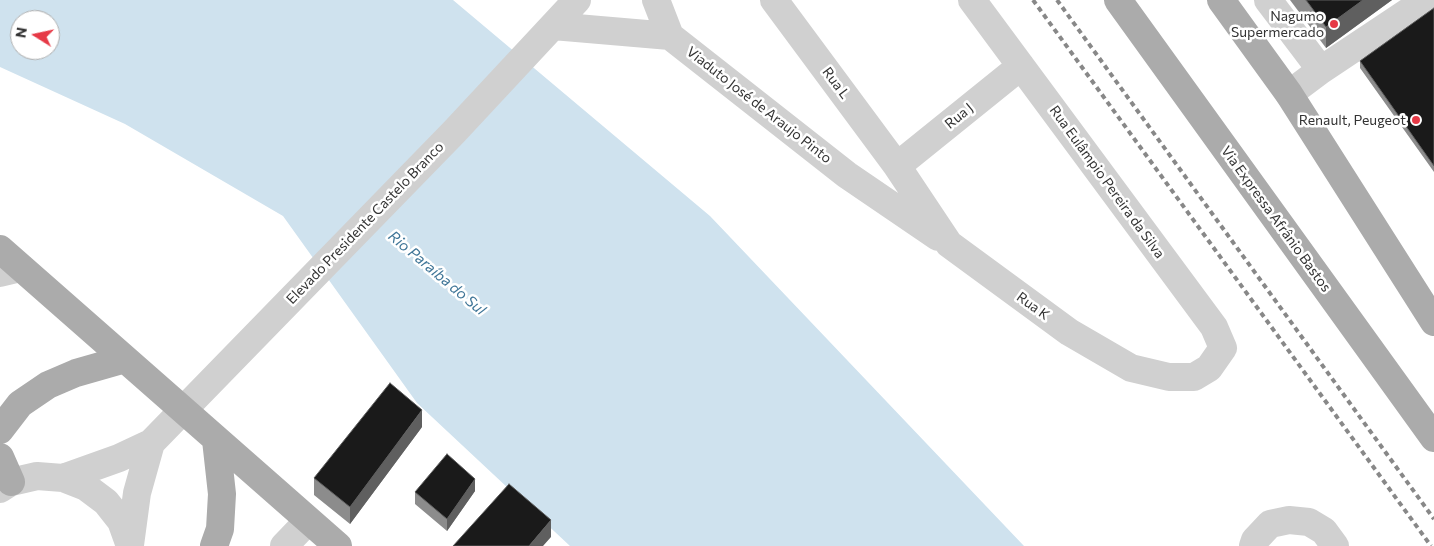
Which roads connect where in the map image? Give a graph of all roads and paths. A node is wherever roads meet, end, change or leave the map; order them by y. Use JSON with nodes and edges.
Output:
{"nodes":[{"id":1,"x":577,"y":0,"type":"edge"},
{"id":2,"x":656,"y":0,"type":"edge"},
{"id":3,"x":774,"y":0,"type":"edge"},
{"id":4,"x":972,"y":0,"type":"edge"},
{"id":5,"x":1118,"y":0,"type":"edge"},
{"id":6,"x":1221,"y":0,"type":"edge"},
{"id":7,"x":1268,"y":0,"type":"edge"},
{"id":8,"x":1426,"y":0,"type":"edge"},
{"id":9,"x":553,"y":26,"type":"junction"},
{"id":10,"x":670,"y":36,"type":"junction"},
{"id":11,"x":1021,"y":66,"type":"junction"},
{"id":12,"x":1321,"y":70,"type":"junction"},
{"id":13,"x":1289,"y":94,"type":"junction"},
{"id":14,"x":894,"y":162,"type":"junction"},
{"id":15,"x":847,"y":175,"type":"junction"},
{"id":16,"x":949,"y":244,"type":"junction"},
{"id":17,"x":0,"y":249,"type":"edge"},
{"id":18,"x":11,"y":271,"type":"edge"},
{"id":19,"x":1434,"y":322,"type":"edge"},
{"id":20,"x":125,"y":359,"type":"junction"},
{"id":21,"x":1209,"y":368,"type":"joint"},
{"id":22,"x":0,"y":430,"type":"edge"},
{"id":23,"x":1434,"y":438,"type":"edge"},
{"id":24,"x":216,"y":440,"type":"junction"},
{"id":25,"x":154,"y":441,"type":"junction"},
{"id":26,"x":0,"y":457,"type":"edge"},
{"id":27,"x":63,"y":478,"type":"junction"},
{"id":28,"x":6,"y":486,"type":"edge"},
{"id":29,"x":308,"y":521,"type":"junction"},
{"id":30,"x":130,"y":545,"type":"edge"},
{"id":31,"x":214,"y":546,"type":"edge"},
{"id":32,"x":284,"y":546,"type":"edge"},
{"id":33,"x":338,"y":546,"type":"edge"},
{"id":34,"x":1253,"y":546,"type":"edge"},
{"id":35,"x":1335,"y":546,"type":"edge"}],
"edges":[{"from":1,"to":9,"type":"street","name":"Elevado Presidente Castelo Branco"},
{"from":2,"to":10,"type":"street"},
{"from":3,"to":14,"type":"street","name":"Rua L"},
{"from":4,"to":11,"type":"street","name":"Rua Eulâmpio Pereira da Silva"},
{"from":5,"to":23,"type":"main road","name":"Via Expressa Afrânio Bastos"},
{"from":6,"to":13,"type":"main road"},
{"from":7,"to":12,"type":"street"},
{"from":8,"to":12,"type":"street"},
{"from":9,"to":10,"type":"street"},
{"from":9,"to":25,"type":"street","name":"Elevado Presidente Castelo Branco"},
{"from":10,"to":15,"type":"street","name":"Viaduto José de Araujo Pinto"},
{"from":11,"to":14,"type":"street","name":"Rua J"},
{"from":11,"to":21,"type":"street","name":"Rua Eulâmpio Pereira da Silva"},
{"from":12,"to":13,"type":"street"},
{"from":13,"to":19,"type":"main road"},
{"from":14,"to":15,"type":"street","name":"Rua J"},
{"from":14,"to":16,"type":"street","name":"Rua K"},
{"from":15,"to":16,"type":"street","name":"Viaduto José de Araujo Pinto"},
{"from":16,"to":21,"type":"street","name":"Rua K"},
{"from":17,"to":18,"type":"main road"},
{"from":18,"to":20,"type":"main road"},
{"from":20,"to":22,"type":"main road"},
{"from":20,"to":24,"type":"main road"},
{"from":24,"to":29,"type":"main road"},
{"from":24,"to":31,"type":"main road"},
{"from":25,"to":27,"type":"street"},
{"from":25,"to":30,"type":"street"},
{"from":26,"to":28,"type":"main road"},
{"from":27,"to":28,"type":"street"},
{"from":27,"to":30,"type":"street"},
{"from":29,"to":32,"type":"street"},
{"from":29,"to":33,"type":"main road"},
{"from":34,"to":35,"type":"street"}]}
